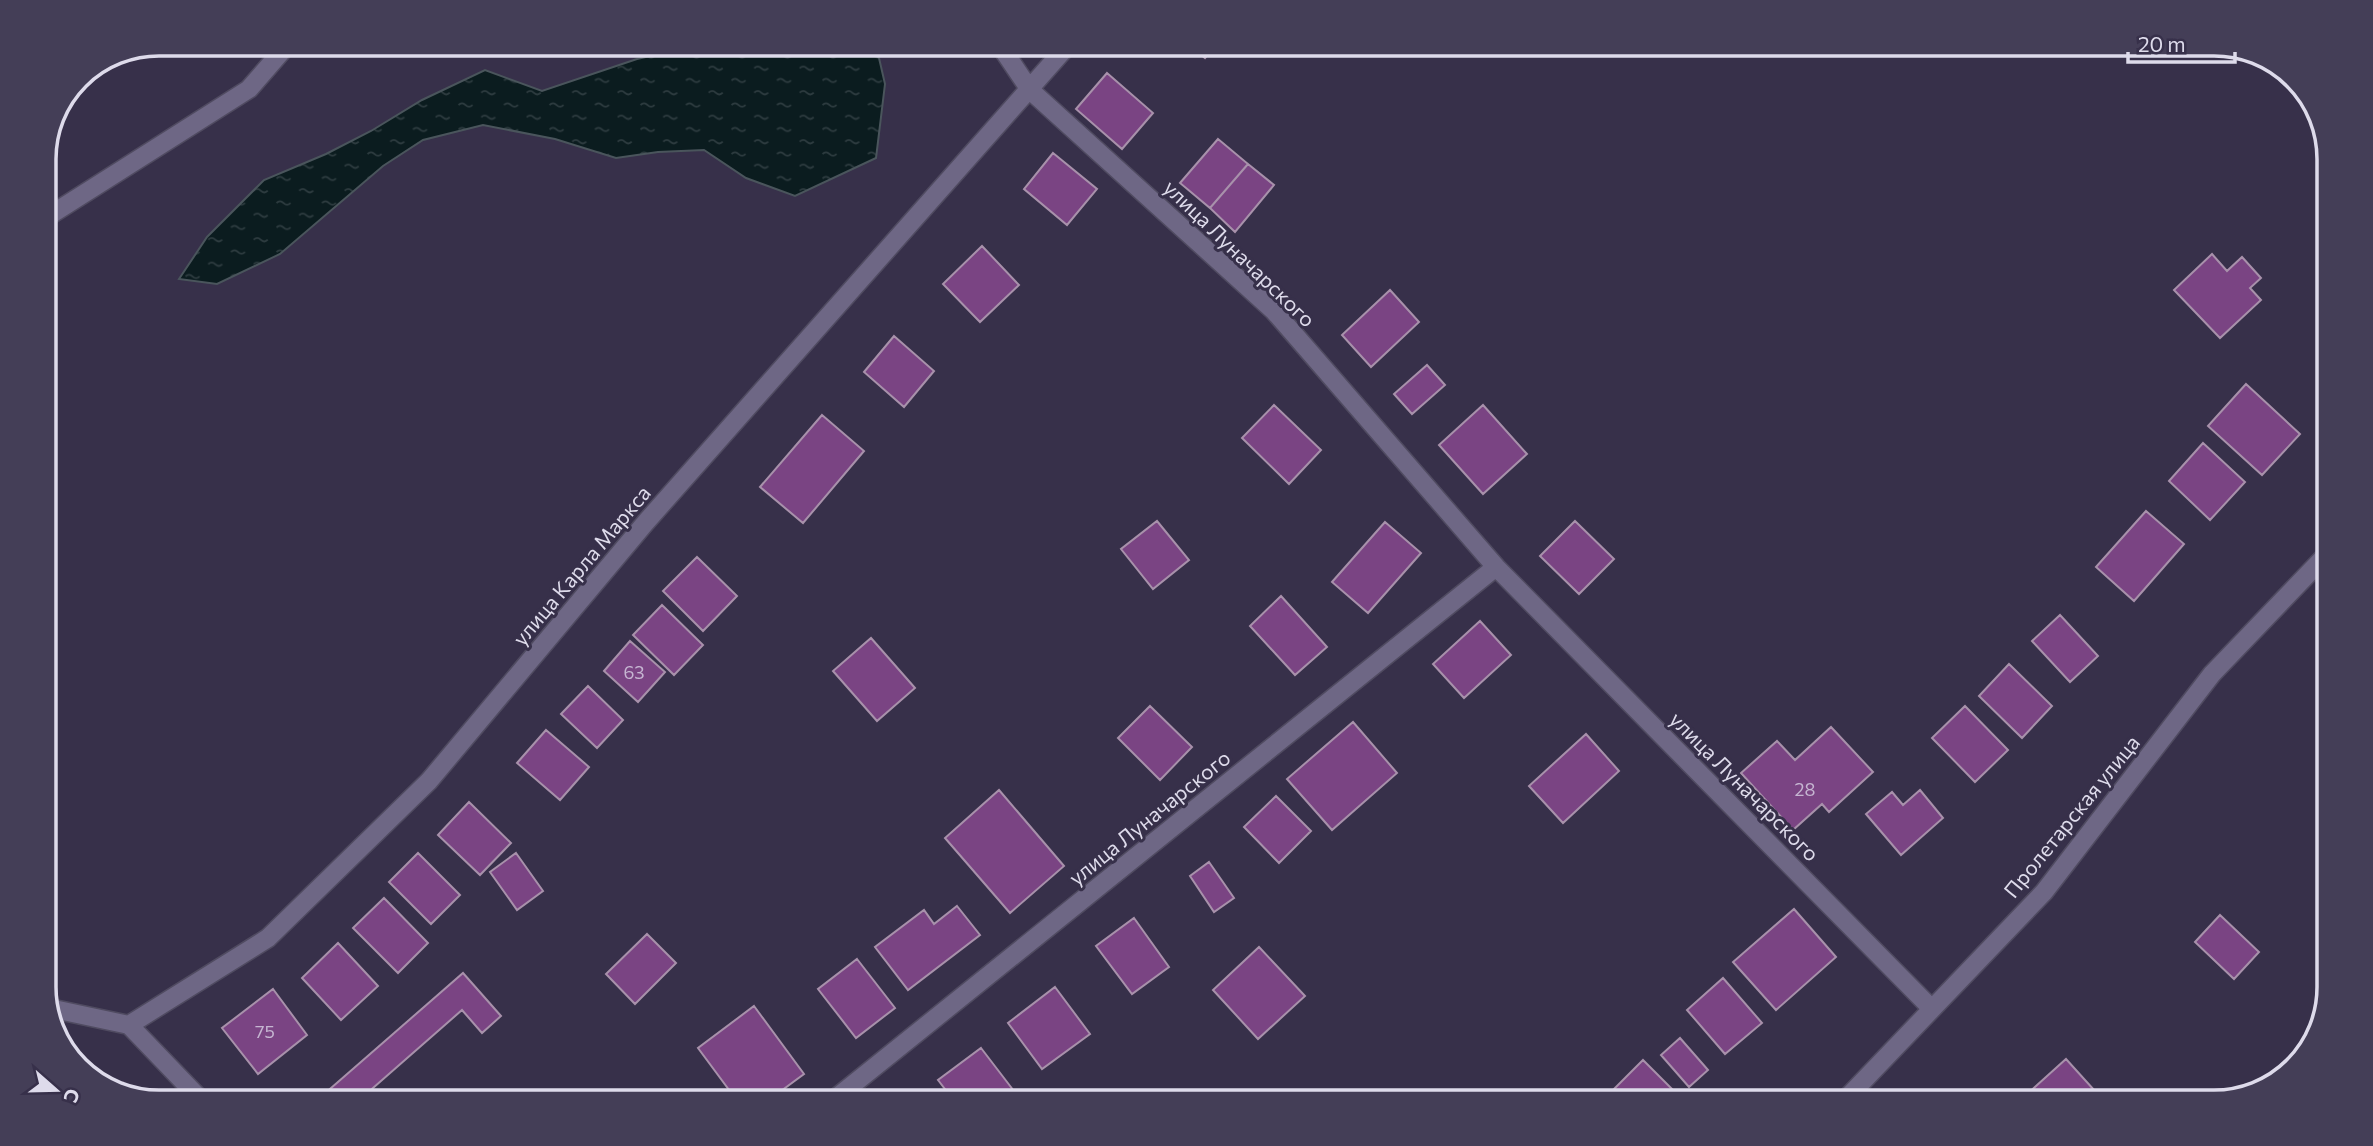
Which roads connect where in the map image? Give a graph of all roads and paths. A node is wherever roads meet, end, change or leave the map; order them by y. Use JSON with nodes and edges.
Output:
{"nodes":[{"id":1,"x":278,"y":56,"type":"edge"},
{"id":2,"x":1007,"y":56,"type":"edge"},
{"id":3,"x":1059,"y":56,"type":"edge"},
{"id":4,"x":1030,"y":90,"type":"junction"},
{"id":5,"x":56,"y":211,"type":"edge"},
{"id":6,"x":2317,"y":565,"type":"edge"},
{"id":7,"x":1496,"y":567,"type":"junction"},
{"id":8,"x":1931,"y":1008,"type":"junction"},
{"id":9,"x":59,"y":1010,"type":"edge"},
{"id":10,"x":129,"y":1026,"type":"junction"},
{"id":11,"x":191,"y":1090,"type":"edge"},
{"id":12,"x":846,"y":1090,"type":"edge"},
{"id":13,"x":1854,"y":1090,"type":"edge"}],
"edges":[{"from":1,"to":5,"type":"street"},
{"from":2,"to":4,"type":"street","name":"улица Луначарского"},
{"from":3,"to":4,"type":"street","name":"улица Карла Маркса"},
{"from":4,"to":7,"type":"street","name":"улица Луначарского"},
{"from":4,"to":10,"type":"street","name":"улица Карла Маркса"},
{"from":6,"to":8,"type":"street","name":"Пролетарская улица"},
{"from":7,"to":8,"type":"street","name":"улица Луначарского"},
{"from":7,"to":12,"type":"street","name":"улица Луначарского"},
{"from":8,"to":13,"type":"street","name":"Пролетарская улица"},
{"from":9,"to":10,"type":"street"},
{"from":10,"to":11,"type":"street"}]}
